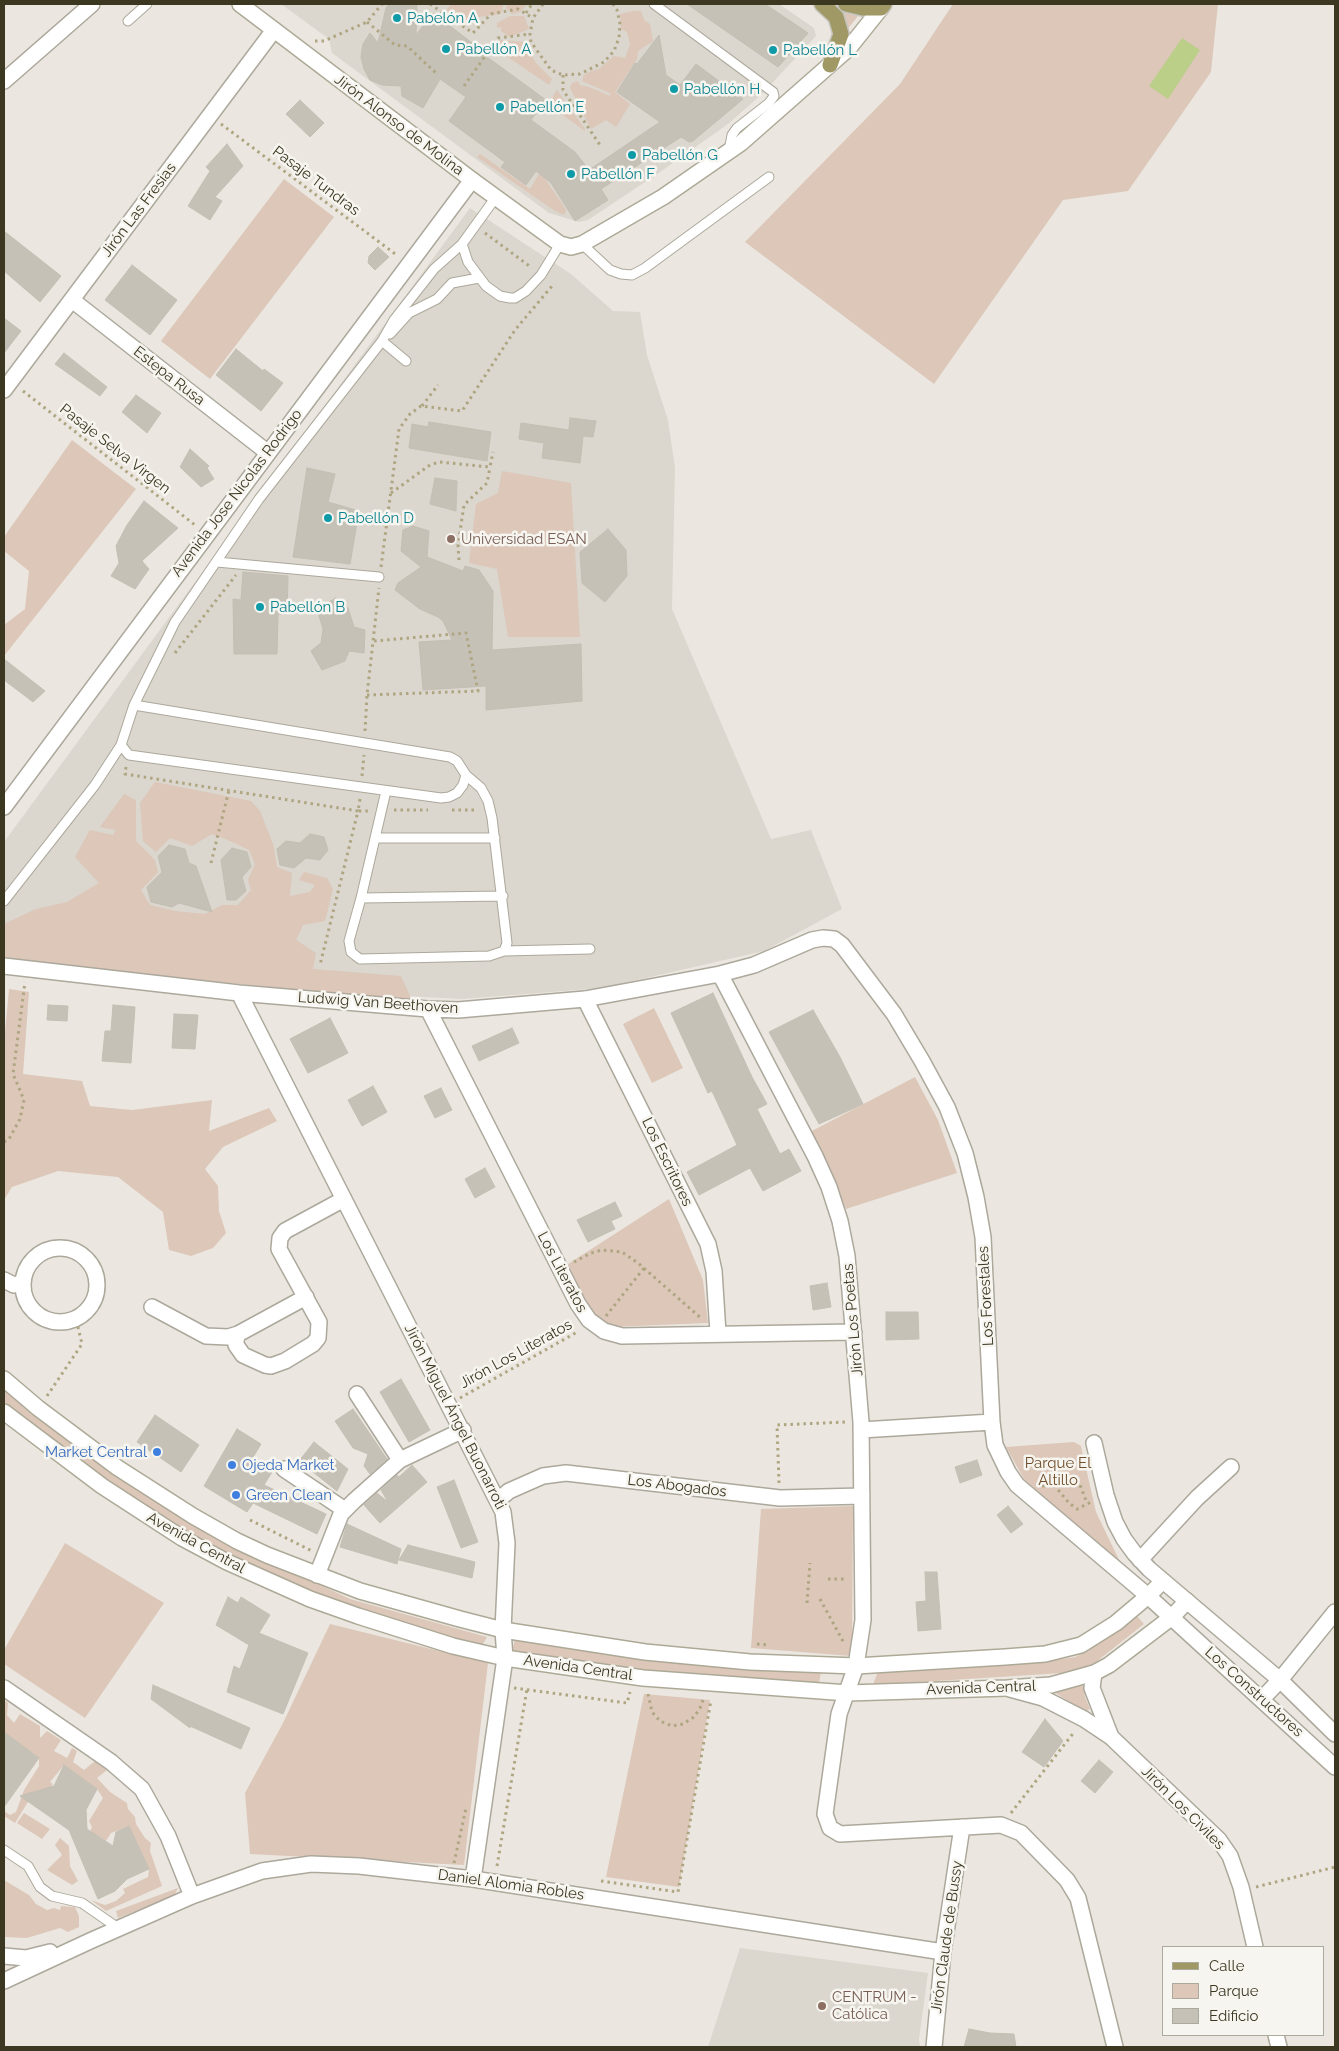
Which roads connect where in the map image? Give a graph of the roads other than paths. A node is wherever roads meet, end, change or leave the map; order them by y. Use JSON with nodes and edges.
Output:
{"nodes":[{"id":1,"x":92,"y":4,"type":"edge"},
{"id":2,"x":147,"y":4,"type":"edge"},
{"id":3,"x":240,"y":4,"type":"edge"},
{"id":4,"x":654,"y":4,"type":"edge"},
{"id":5,"x":822,"y":4,"type":"edge"},
{"id":6,"x":846,"y":4,"type":"edge"},
{"id":7,"x":882,"y":6,"type":"edge"},
{"id":8,"x":128,"y":21,"type":"dead end"},
{"id":9,"x":274,"y":30,"type":"junction"},
{"id":10,"x":830,"y":65,"type":"junction"},
{"id":11,"x":4,"y":81,"type":"edge"},
{"id":12,"x":729,"y":151,"type":"junction"},
{"id":13,"x":769,"y":177,"type":"dead end"},
{"id":14,"x":472,"y":180,"type":"junction"},
{"id":15,"x":496,"y":197,"type":"junction"},
{"id":16,"x":462,"y":244,"type":"junction"},
{"id":17,"x":560,"y":244,"type":"junction"},
{"id":18,"x":582,"y":244,"type":"junction"},
{"id":19,"x":479,"y":278,"type":"junction"},
{"id":20,"x":72,"y":300,"type":"junction"},
{"id":21,"x":382,"y":341,"type":"junction"},
{"id":22,"x":406,"y":361,"type":"dead end"},
{"id":23,"x":7,"y":386,"type":"edge"},
{"id":24,"x":267,"y":452,"type":"junction"},
{"id":25,"x":217,"y":562,"type":"junction"},
{"id":26,"x":379,"y":577,"type":"road end"},
{"id":27,"x":134,"y":705,"type":"junction"},
{"id":28,"x":121,"y":745,"type":"junction"},
{"id":29,"x":466,"y":775,"type":"junction"},
{"id":30,"x":386,"y":791,"type":"junction"},
{"id":31,"x":4,"y":808,"type":"edge"},
{"id":32,"x":376,"y":838,"type":"junction"},
{"id":33,"x":495,"y":838,"type":"junction"},
{"id":34,"x":503,"y":896,"type":"junction"},
{"id":35,"x":362,"y":898,"type":"junction"},
{"id":36,"x":4,"y":901,"type":"edge"},
{"id":37,"x":834,"y":939,"type":"joint"},
{"id":38,"x":590,"y":948,"type":"dead end"},
{"id":39,"x":504,"y":951,"type":"junction"},
{"id":40,"x":4,"y":966,"type":"edge"},
{"id":41,"x":720,"y":974,"type":"junction"},
{"id":42,"x":239,"y":993,"type":"junction"},
{"id":43,"x":585,"y":999,"type":"junction"},
{"id":44,"x":428,"y":1009,"type":"junction"},
{"id":45,"x":344,"y":1199,"type":"junction"},
{"id":46,"x":4,"y":1280,"type":"edge"},
{"id":47,"x":23,"y":1282,"type":"junction"},
{"id":48,"x":306,"y":1297,"type":"junction"},
{"id":49,"x":152,"y":1307,"type":"dead end"},
{"id":50,"x":718,"y":1329,"type":"junction"},
{"id":51,"x":854,"y":1332,"type":"junction"},
{"id":52,"x":238,"y":1334,"type":"junction"},
{"id":53,"x":4,"y":1379,"type":"edge"},
{"id":54,"x":357,"y":1394,"type":"dead end"},
{"id":55,"x":4,"y":1412,"type":"edge"},
{"id":56,"x":992,"y":1422,"type":"junction"},
{"id":57,"x":861,"y":1426,"type":"junction"},
{"id":58,"x":462,"y":1430,"type":"junction"},
{"id":59,"x":1094,"y":1443,"type":"dead end"},
{"id":60,"x":400,"y":1460,"type":"junction"},
{"id":61,"x":1230,"y":1467,"type":"dead end"},
{"id":62,"x":284,"y":1469,"type":"dead end"},
{"id":63,"x":862,"y":1496,"type":"junction"},
{"id":64,"x":498,"y":1500,"type":"junction"},
{"id":65,"x":345,"y":1510,"type":"junction"},
{"id":66,"x":1140,"y":1560,"type":"junction"},
{"id":67,"x":317,"y":1575,"type":"junction"},
{"id":68,"x":1163,"y":1581,"type":"junction"},
{"id":69,"x":1148,"y":1596,"type":"junction"},
{"id":70,"x":1187,"y":1601,"type":"junction"},
{"id":71,"x":1335,"y":1612,"type":"edge"},
{"id":72,"x":1172,"y":1617,"type":"junction"},
{"id":73,"x":503,"y":1630,"type":"junction"},
{"id":74,"x":505,"y":1658,"type":"junction"},
{"id":75,"x":856,"y":1666,"type":"junction"},
{"id":76,"x":1094,"y":1673,"type":"junction"},
{"id":77,"x":1280,"y":1680,"type":"junction"},
{"id":78,"x":4,"y":1688,"type":"edge"},
{"id":79,"x":1007,"y":1688,"type":"junction"},
{"id":80,"x":848,"y":1692,"type":"junction"},
{"id":81,"x":1262,"y":1699,"type":"junction"},
{"id":82,"x":1335,"y":1734,"type":"edge"},
{"id":83,"x":1111,"y":1737,"type":"junction"},
{"id":84,"x":1335,"y":1767,"type":"edge"},
{"id":85,"x":962,"y":1827,"type":"junction"},
{"id":86,"x":4,"y":1850,"type":"edge"},
{"id":87,"x":473,"y":1879,"type":"junction"},
{"id":88,"x":192,"y":1896,"type":"junction"},
{"id":89,"x":118,"y":1928,"type":"junction"},
{"id":90,"x":90,"y":1941,"type":"junction"},
{"id":91,"x":1255,"y":1946,"type":"edge"},
{"id":92,"x":943,"y":1952,"type":"junction"},
{"id":93,"x":4,"y":1956,"type":"edge"},
{"id":94,"x":4,"y":1981,"type":"edge"},
{"id":95,"x":934,"y":2047,"type":"edge"},
{"id":96,"x":1115,"y":2047,"type":"edge"}],
"edges":[{"from":1,"to":11,"type":"street"},
{"from":2,"to":8,"type":"lane"},
{"from":3,"to":9,"type":"street","name":"Jirón Alonso de Molina"},
{"from":4,"to":12,"type":"lane"},
{"from":5,"to":10,"type":"main road"},
{"from":6,"to":7,"type":"main road"},
{"from":7,"to":10,"type":"street"},
{"from":9,"to":14,"type":"street","name":"Jirón Alonso de Molina"},
{"from":9,"to":20,"type":"street","name":"Jirón Las Fresias"},
{"from":10,"to":12,"type":"street"},
{"from":12,"to":18,"type":"street"},
{"from":13,"to":18,"type":"lane"},
{"from":14,"to":15,"type":"street","name":"Jirón Alonso de Molina"},
{"from":14,"to":24,"type":"street","name":"Avenida Jose Nicolas Rodrigo"},
{"from":15,"to":16,"type":"lane"},
{"from":15,"to":17,"type":"street","name":"Jirón Alonso de Molina"},
{"from":16,"to":19,"type":"lane"},
{"from":16,"to":21,"type":"lane"},
{"from":17,"to":18,"type":"street"},
{"from":17,"to":19,"type":"lane"},
{"from":19,"to":21,"type":"lane"},
{"from":20,"to":23,"type":"street","name":"Jirón Las Fresias"},
{"from":20,"to":24,"type":"street","name":"Estepa Rusa"},
{"from":21,"to":22,"type":"lane"},
{"from":21,"to":25,"type":"lane"},
{"from":24,"to":31,"type":"street","name":"Avenida Jose Nicolas Rodrigo"},
{"from":25,"to":26,"type":"lane"},
{"from":25,"to":27,"type":"lane"},
{"from":27,"to":28,"type":"lane"},
{"from":27,"to":29,"type":"lane"},
{"from":28,"to":30,"type":"lane"},
{"from":28,"to":36,"type":"lane"},
{"from":29,"to":30,"type":"lane"},
{"from":29,"to":33,"type":"lane"},
{"from":30,"to":32,"type":"lane"},
{"from":32,"to":33,"type":"lane"},
{"from":32,"to":35,"type":"lane"},
{"from":33,"to":34,"type":"lane"},
{"from":34,"to":35,"type":"lane"},
{"from":34,"to":39,"type":"lane"},
{"from":35,"to":39,"type":"lane"},
{"from":37,"to":41,"type":"street","name":"Ludwig Van Beethoven"},
{"from":37,"to":56,"type":"street","name":"Los Forestales"},
{"from":38,"to":39,"type":"lane"},
{"from":40,"to":42,"type":"street","name":"Ludwig Van Beethoven"},
{"from":41,"to":43,"type":"street","name":"Ludwig Van Beethoven"},
{"from":41,"to":51,"type":"street","name":"Jirón Los Poetas"},
{"from":42,"to":44,"type":"street","name":"Ludwig Van Beethoven"},
{"from":42,"to":45,"type":"street","name":"Jirón Miguel Ángel Buonarroti"},
{"from":43,"to":44,"type":"street","name":"Ludwig Van Beethoven"},
{"from":43,"to":50,"type":"street","name":"Los Escritores"},
{"from":44,"to":50,"type":"street","name":"Los Literatos"},
{"from":45,"to":48,"type":"street"},
{"from":45,"to":58,"type":"street","name":"Jirón Miguel Ángel Buonarroti"},
{"from":46,"to":47,"type":"street"},
{"from":47,"to":47,"type":"street"},
{"from":48,"to":52,"type":"street"},
{"from":48,"to":52,"type":"street"},
{"from":49,"to":52,"type":"street"},
{"from":50,"to":51,"type":"street","name":"Los Literatos"},
{"from":51,"to":57,"type":"street","name":"Jirón Los Poetas"},
{"from":53,"to":67,"type":"street","name":"Avenida Central"},
{"from":54,"to":60,"type":"street"},
{"from":55,"to":74,"type":"street","name":"Avenida Central"},
{"from":56,"to":57,"type":"street"},
{"from":56,"to":69,"type":"street","name":"Los Forestales"},
{"from":57,"to":63,"type":"street","name":"Jirón Los Poetas"},
{"from":58,"to":60,"type":"street"},
{"from":58,"to":64,"type":"street","name":"Jirón Miguel Ángel Buonarroti"},
{"from":59,"to":66,"type":"street"},
{"from":60,"to":65,"type":"street"},
{"from":61,"to":66,"type":"street"},
{"from":62,"to":65,"type":"street"},
{"from":63,"to":64,"type":"street","name":"Los Abogados"},
{"from":63,"to":75,"type":"street","name":"Jirón Los Poetas"},
{"from":64,"to":73,"type":"street","name":"Jirón Miguel Ángel Buonarroti"},
{"from":65,"to":67,"type":"street"},
{"from":66,"to":68,"type":"street"},
{"from":67,"to":73,"type":"street","name":"Avenida Central"},
{"from":68,"to":69,"type":"street","name":"Avenida Central"},
{"from":68,"to":70,"type":"street"},
{"from":69,"to":72,"type":"street","name":"Los Forestales"},
{"from":69,"to":75,"type":"street","name":"Avenida Central"},
{"from":70,"to":72,"type":"street","name":"Avenida Central"},
{"from":70,"to":77,"type":"street"},
{"from":71,"to":77,"type":"street"},
{"from":72,"to":76,"type":"street","name":"Avenida Central"},
{"from":72,"to":81,"type":"street","name":"Los Constructores"},
{"from":73,"to":74,"type":"street","name":"Jirón Miguel Ángel Buonarroti"},
{"from":73,"to":75,"type":"street","name":"Avenida Central"},
{"from":74,"to":80,"type":"street","name":"Avenida Central"},
{"from":74,"to":87,"type":"street","name":"Jirón Miguel Ángel Buonarroti"},
{"from":75,"to":80,"type":"street","name":"Jirón Los Poetas"},
{"from":76,"to":79,"type":"street","name":"Avenida Central"},
{"from":76,"to":83,"type":"street","name":"Jirón Los Civiles"},
{"from":77,"to":81,"type":"street"},
{"from":77,"to":82,"type":"street"},
{"from":78,"to":88,"type":"street"},
{"from":79,"to":80,"type":"street","name":"Avenida Central"},
{"from":79,"to":83,"type":"street","name":"Jirón Los Civiles"},
{"from":80,"to":85,"type":"street","name":"Jirón Los Poetas"},
{"from":81,"to":84,"type":"street","name":"Los Constructores"},
{"from":83,"to":91,"type":"street","name":"Jirón Los Civiles"},
{"from":85,"to":92,"type":"street","name":"Jirón Claude de Bussy"},
{"from":85,"to":96,"type":"street","name":"Jirón Los Poetas"},
{"from":86,"to":89,"type":"lane"},
{"from":87,"to":88,"type":"street","name":"Daniel Alomia Robles"},
{"from":87,"to":92,"type":"street","name":"Daniel Alomia Robles"},
{"from":88,"to":89,"type":"street","name":"Daniel Alomia Robles"},
{"from":89,"to":90,"type":"street","name":"Daniel Alomia Robles"},
{"from":90,"to":93,"type":"street","name":"Daniel Alomia Robles"},
{"from":90,"to":94,"type":"street","name":"Daniel Alomia Robles"},
{"from":92,"to":95,"type":"street","name":"Jirón Claude de Bussy"}]}
